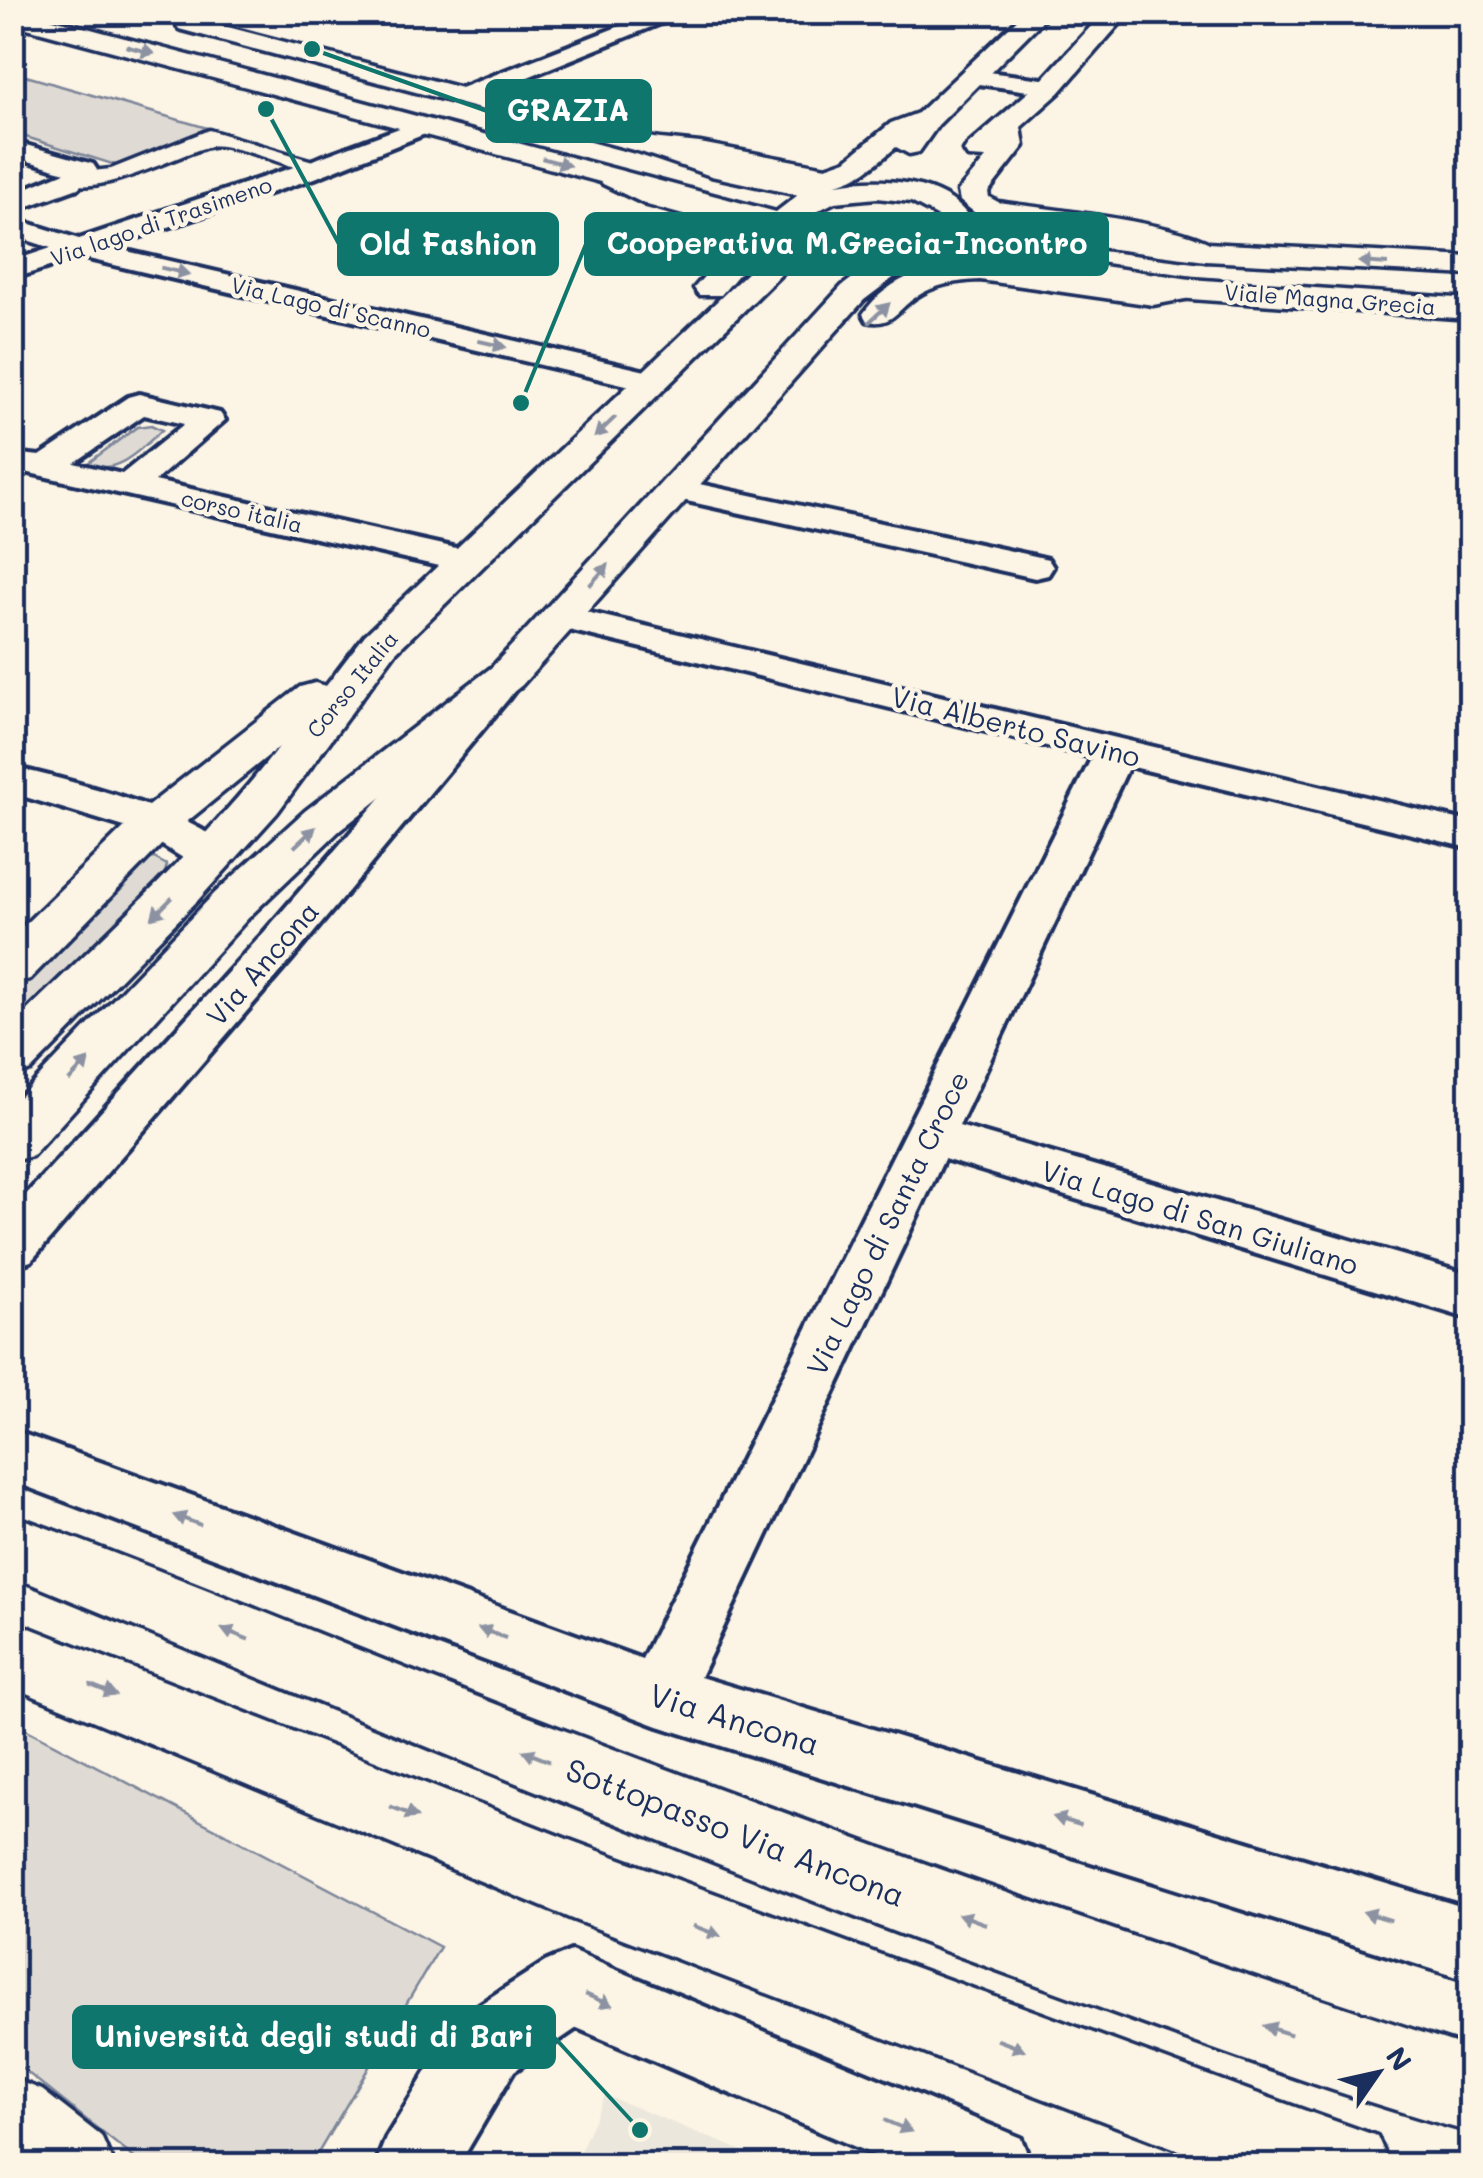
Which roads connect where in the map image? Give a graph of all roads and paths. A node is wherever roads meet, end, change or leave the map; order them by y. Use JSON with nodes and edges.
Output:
{"nodes":[{"id":1,"x":677,"y":12,"type":"edge"},
{"id":2,"x":1038,"y":12,"type":"edge"},
{"id":3,"x":1118,"y":12,"type":"edge"},
{"id":4,"x":12,"y":16,"type":"edge"},
{"id":5,"x":162,"y":18,"type":"dead end"},
{"id":6,"x":972,"y":77,"type":"junction"},
{"id":7,"x":1050,"y":87,"type":"junction"},
{"id":8,"x":461,"y":96,"type":"junction"},
{"id":9,"x":421,"y":126,"type":"junction"},
{"id":10,"x":1008,"y":127,"type":"junction"},
{"id":11,"x":12,"y":148,"type":"edge"},
{"id":12,"x":316,"y":168,"type":"junction"},
{"id":13,"x":613,"y":178,"type":"junction"},
{"id":14,"x":73,"y":179,"type":"junction"},
{"id":15,"x":836,"y":186,"type":"junction"},
{"id":16,"x":12,"y":204,"type":"edge"},
{"id":17,"x":948,"y":211,"type":"junction"},
{"id":18,"x":12,"y":226,"type":"edge"},
{"id":19,"x":796,"y":233,"type":"junction"},
{"id":20,"x":80,"y":249,"type":"junction"},
{"id":21,"x":915,"y":251,"type":"junction"},
{"id":22,"x":1206,"y":252,"type":"junction"},
{"id":23,"x":1470,"y":266,"type":"edge"},
{"id":24,"x":12,"y":271,"type":"edge"},
{"id":25,"x":1190,"y":289,"type":"junction"},
{"id":26,"x":1470,"y":308,"type":"edge"},
{"id":27,"x":708,"y":328,"type":"junction"},
{"id":28,"x":808,"y":344,"type":"junction"},
{"id":29,"x":652,"y":382,"type":"junction"},
{"id":30,"x":26,"y":465,"type":"edge"},
{"id":31,"x":128,"y":486,"type":"junction"},
{"id":32,"x":676,"y":489,"type":"junction"},
{"id":33,"x":465,"y":561,"type":"junction"},
{"id":34,"x":1036,"y":567,"type":"dead end"},
{"id":35,"x":561,"y":617,"type":"junction"},
{"id":36,"x":380,"y":644,"type":"junction"},
{"id":37,"x":507,"y":676,"type":"junction"},
{"id":38,"x":1116,"y":750,"type":"junction"},
{"id":39,"x":12,"y":779,"type":"edge"},
{"id":40,"x":156,"y":824,"type":"junction"},
{"id":41,"x":1470,"y":835,"type":"edge"},
{"id":42,"x":212,"y":856,"type":"junction"},
{"id":43,"x":12,"y":968,"type":"edge"},
{"id":44,"x":12,"y":1057,"type":"edge"},
{"id":45,"x":929,"y":1136,"type":"junction"},
{"id":46,"x":12,"y":1142,"type":"edge"},
{"id":47,"x":12,"y":1246,"type":"edge"},
{"id":48,"x":1470,"y":1297,"type":"edge"},
{"id":49,"x":12,"y":1455,"type":"edge"},
{"id":50,"x":12,"y":1544,"type":"edge"},
{"id":51,"x":12,"y":1653,"type":"edge"},
{"id":52,"x":658,"y":1695,"type":"junction"},
{"id":53,"x":1470,"y":1945,"type":"edge"},
{"id":54,"x":1470,"y":2090,"type":"edge"},
{"id":55,"x":12,"y":2120,"type":"edge"},
{"id":56,"x":71,"y":2166,"type":"edge"},
{"id":57,"x":414,"y":2166,"type":"edge"},
{"id":58,"x":993,"y":2166,"type":"edge"},
{"id":59,"x":1347,"y":2166,"type":"edge"}],
"edges":[{"from":1,"to":8,"type":"street"},
{"from":2,"to":6,"type":"street"},
{"from":3,"to":7,"type":"street"},
{"from":4,"to":9,"type":"street","one_way":true},
{"from":5,"to":8,"type":"street"},
{"from":6,"to":7,"type":"street"},
{"from":6,"to":15,"type":"street"},
{"from":7,"to":10,"type":"street"},
{"from":8,"to":15,"type":"street"},
{"from":9,"to":12,"type":"street","name":"Via lago di Trasimeno"},
{"from":9,"to":13,"type":"street","one_way":true},
{"from":10,"to":17,"type":"street"},
{"from":10,"to":22,"type":"street","name":"Viale Magna Grecia"},
{"from":11,"to":14,"type":"street"},
{"from":12,"to":14,"type":"street"},
{"from":12,"to":20,"type":"street","name":"Via lago di Trasimeno"},
{"from":13,"to":19,"type":"street"},
{"from":13,"to":27,"type":"street"},
{"from":14,"to":16,"type":"street"},
{"from":15,"to":17,"type":"street","name":"Viale Magna Grecia"},
{"from":15,"to":19,"type":"street","name":"Corso Italia"},
{"from":17,"to":21,"type":"street"},
{"from":17,"to":22,"type":"street","name":"Viale Magna Grecia"},
{"from":18,"to":20,"type":"street","name":"Via Lago di Scanno"},
{"from":19,"to":21,"type":"street","name":"Viale Magna Grecia"},
{"from":19,"to":27,"type":"street","name":"Corso Italia"},
{"from":20,"to":24,"type":"street","name":"Via lago di Trasimeno"},
{"from":20,"to":29,"type":"street","name":"Via Lago di Scanno","one_way":true},
{"from":21,"to":25,"type":"street","name":"Viale Magna Grecia"},
{"from":21,"to":28,"type":"street"},
{"from":23,"to":22,"type":"street","name":"Viale Magna Grecia","one_way":true},
{"from":25,"to":26,"type":"street","name":"Viale Magna Grecia"},
{"from":28,"to":25,"type":"street","name":"Viale Magna Grecia","one_way":true},
{"from":27,"to":29,"type":"street","name":"Corso Italia"},
{"from":28,"to":32,"type":"street"},
{"from":29,"to":33,"type":"street","name":"Corso Italia","one_way":true},
{"from":30,"to":31,"type":"street","name":"corso italia"},
{"from":30,"to":31,"type":"street"},
{"from":31,"to":33,"type":"street","name":"corso italia"},
{"from":32,"to":34,"type":"street"},
{"from":35,"to":32,"type":"street","one_way":true},
{"from":33,"to":36,"type":"street","name":"Corso Italia"},
{"from":35,"to":37,"type":"street"},
{"from":35,"to":38,"type":"street","name":"Via Alberto Savino"},
{"from":36,"to":40,"type":"street"},
{"from":36,"to":42,"type":"street","name":"Corso Italia"},
{"from":46,"to":37,"type":"street","one_way":true},
{"from":37,"to":47,"type":"street","name":"Via Ancona"},
{"from":38,"to":41,"type":"street","name":"Via Alberto Savino"},
{"from":38,"to":45,"type":"street","name":"Via Lago di Santa Croce"},
{"from":39,"to":40,"type":"street"},
{"from":40,"to":42,"type":"street"},
{"from":40,"to":43,"type":"street"},
{"from":42,"to":44,"type":"street","name":"Corso Italia","one_way":true},
{"from":45,"to":48,"type":"street","name":"Via Lago di San Giuliano"},
{"from":45,"to":52,"type":"street","name":"Via Lago di Santa Croce"},
{"from":52,"to":49,"type":"street","name":"Via Ancona","one_way":true},
{"from":54,"to":50,"type":"street","name":"Sottopasso Via Ancona","one_way":true},
{"from":51,"to":59,"type":"street","one_way":true},
{"from":53,"to":52,"type":"street","name":"Via Ancona","one_way":true},
{"from":55,"to":56,"type":"street"},
{"from":57,"to":58,"type":"street","one_way":true}]}
